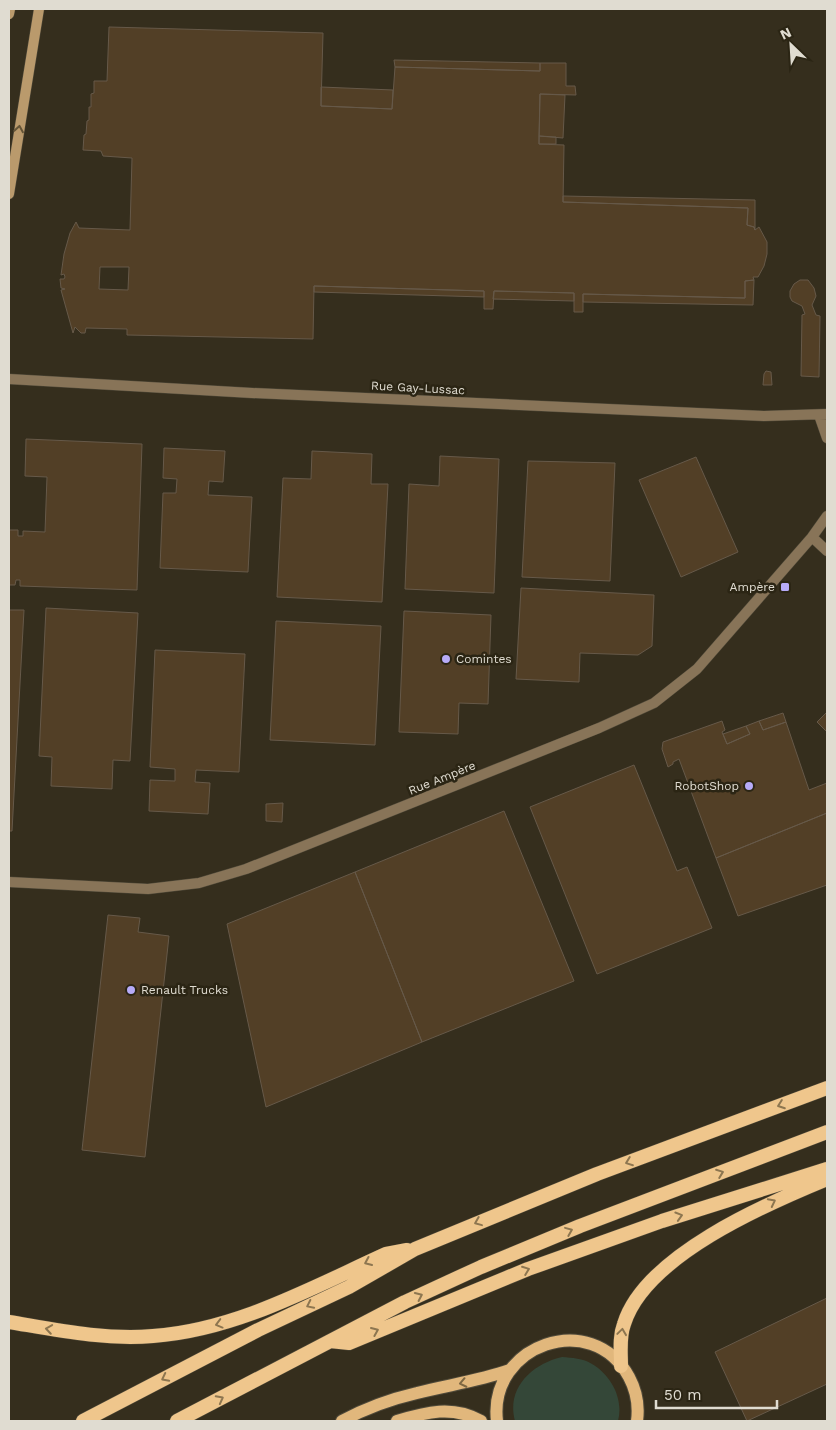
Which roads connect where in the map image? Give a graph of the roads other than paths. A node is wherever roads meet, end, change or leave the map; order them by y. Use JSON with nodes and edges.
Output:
{"nodes":[{"id":1,"x":10,"y":9,"type":"edge"},
{"id":2,"x":39,"y":9,"type":"edge"},
{"id":3,"x":9,"y":14,"type":"edge"},
{"id":4,"x":9,"y":194,"type":"edge"},
{"id":5,"x":9,"y":379,"type":"edge"},
{"id":6,"x":823,"y":414,"type":"edge"},
{"id":7,"x":827,"y":438,"type":"edge"},
{"id":8,"x":827,"y":516,"type":"edge"},
{"id":9,"x":812,"y":537,"type":"junction"},
{"id":10,"x":827,"y":551,"type":"edge"},
{"id":11,"x":9,"y":882,"type":"edge"},
{"id":12,"x":827,"y":1088,"type":"edge"},
{"id":13,"x":827,"y":1132,"type":"edge"},
{"id":14,"x":827,"y":1170,"type":"edge"},
{"id":15,"x":827,"y":1179,"type":"edge"},
{"id":16,"x":415,"y":1249,"type":"junction"},
{"id":17,"x":9,"y":1322,"type":"edge"},
{"id":18,"x":329,"y":1341,"type":"junction"},
{"id":19,"x":621,"y":1366,"type":"junction"},
{"id":20,"x":510,"y":1370,"type":"junction"},
{"id":21,"x":638,"y":1420,"type":"edge"},
{"id":22,"x":83,"y":1421,"type":"edge"},
{"id":23,"x":177,"y":1421,"type":"edge"},
{"id":24,"x":342,"y":1421,"type":"edge"},
{"id":25,"x":397,"y":1421,"type":"edge"},
{"id":26,"x":481,"y":1421,"type":"edge"},
{"id":27,"x":497,"y":1421,"type":"edge"}],
"edges":[{"from":1,"to":3,"type":"main road"},
{"from":4,"to":2,"type":"main road","one_way":true},
{"from":5,"to":6,"type":"street","name":"Rue Gay-Lussac"},
{"from":6,"to":7,"type":"street"},
{"from":8,"to":9,"type":"street","name":"Rue Ampère"},
{"from":9,"to":10,"type":"street"},
{"from":9,"to":11,"type":"street","name":"Rue Ampère"},
{"from":12,"to":16,"type":"highway","one_way":true},
{"from":18,"to":13,"type":"highway","one_way":true},
{"from":18,"to":14,"type":"highway","one_way":true},
{"from":19,"to":15,"type":"highway","one_way":true},
{"from":16,"to":17,"type":"highway","one_way":true},
{"from":16,"to":22,"type":"highway","one_way":true},
{"from":23,"to":18,"type":"highway","one_way":true},
{"from":19,"to":20,"type":"main road"},
{"from":19,"to":21,"type":"main road"},
{"from":20,"to":24,"type":"main road","one_way":true},
{"from":20,"to":27,"type":"main road"},
{"from":25,"to":26,"type":"main road"}]}
